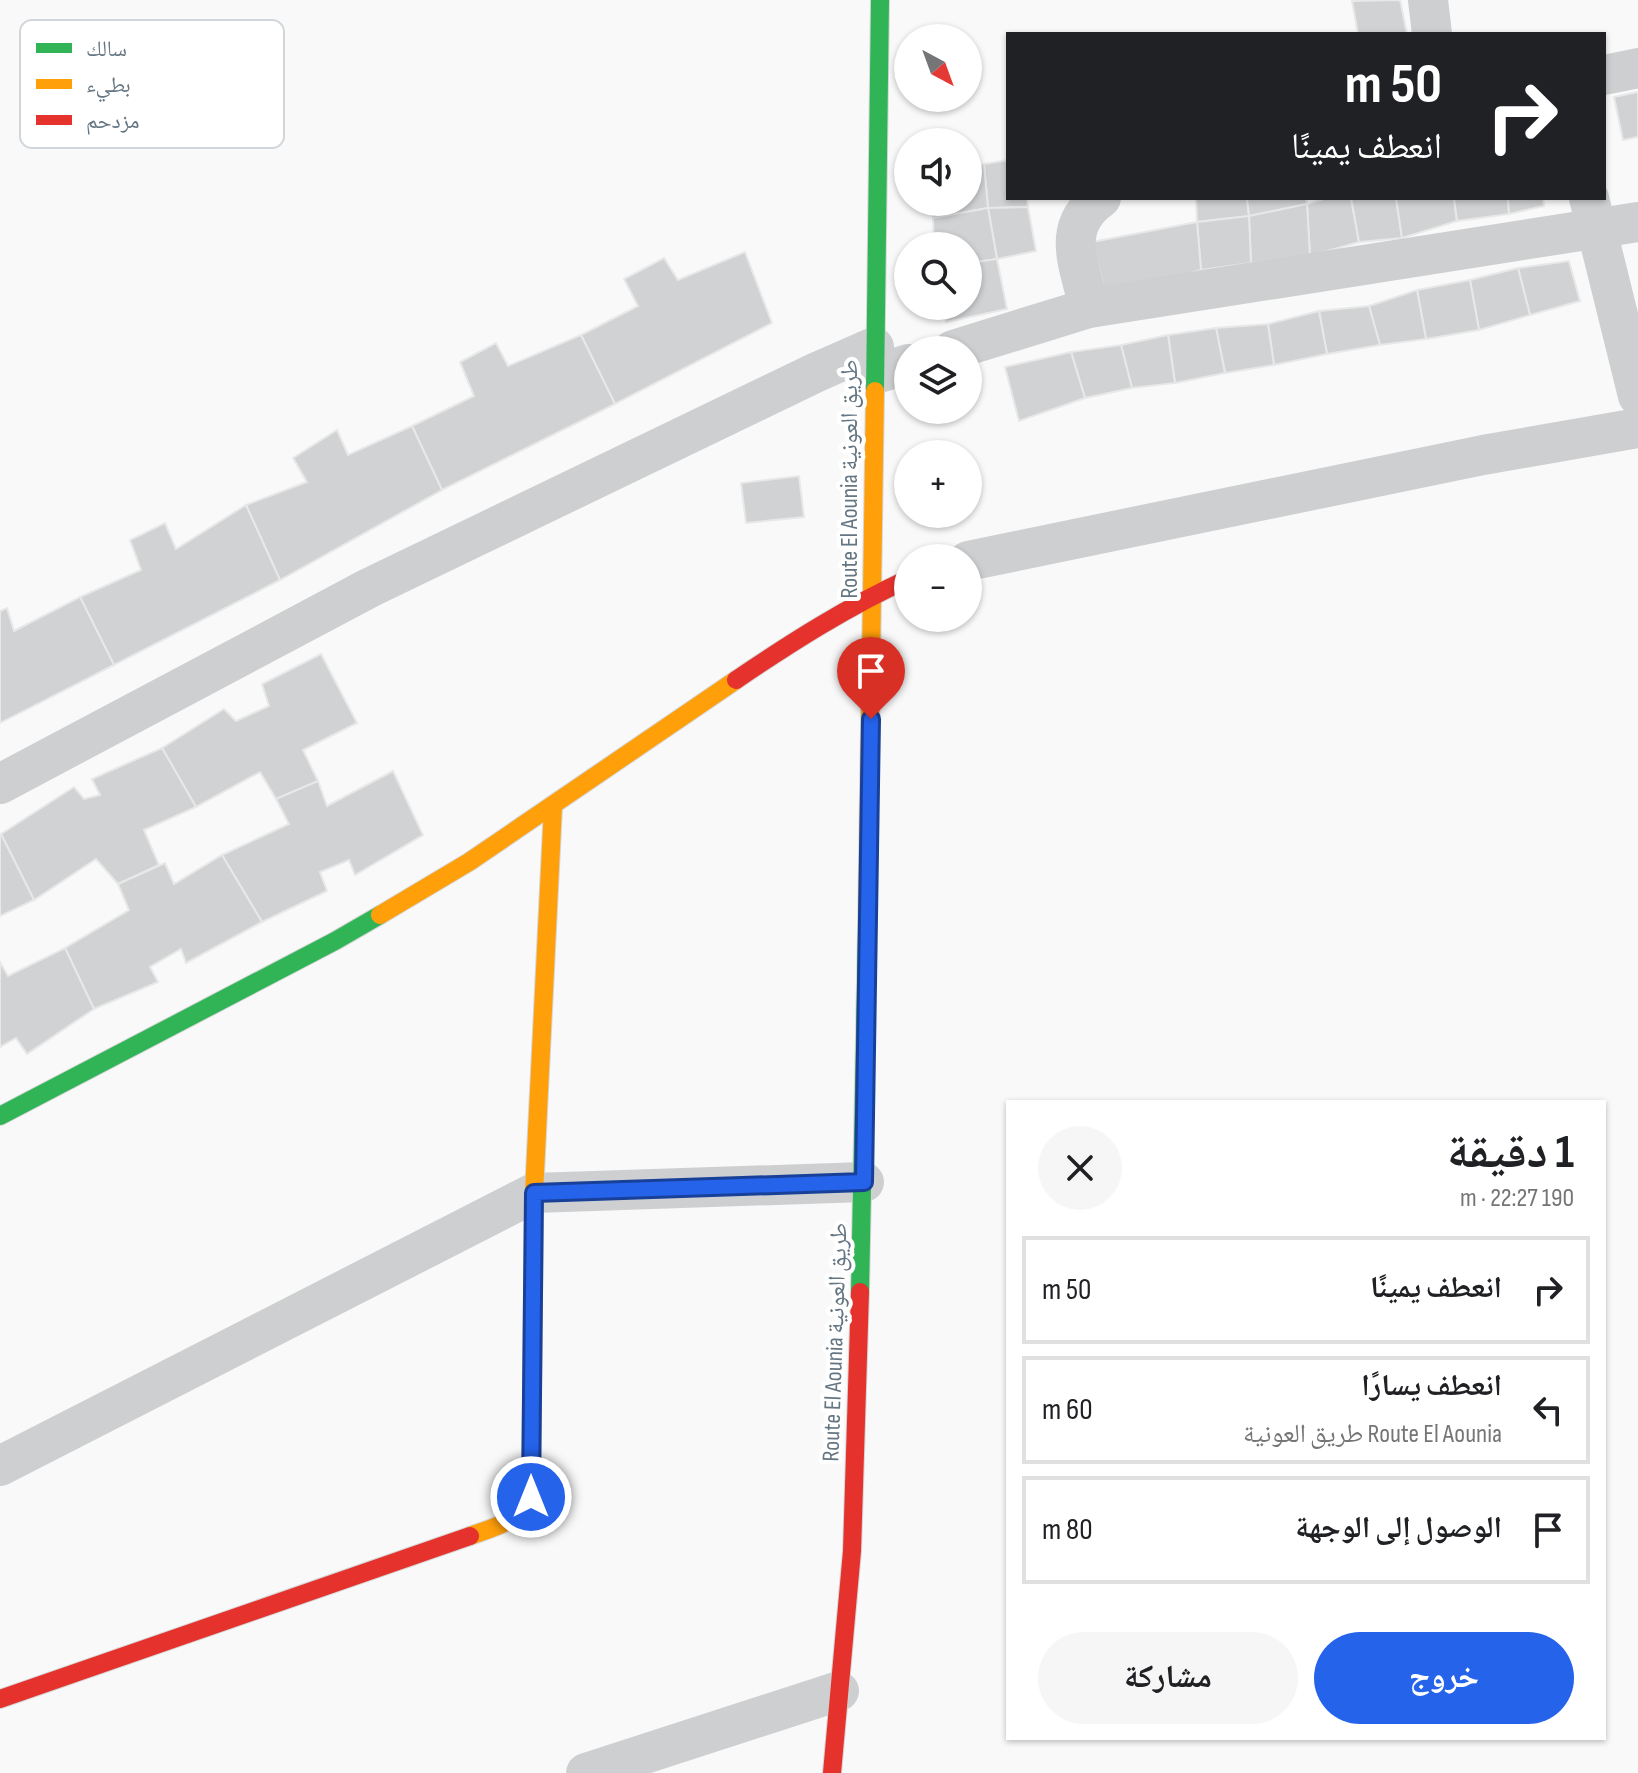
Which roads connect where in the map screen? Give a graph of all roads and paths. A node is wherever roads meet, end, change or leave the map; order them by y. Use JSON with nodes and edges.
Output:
{"nodes":[{"id":1,"x":880,"y":0,"type":"edge"},
{"id":2,"x":1428,"y":0,"type":"edge"},
{"id":3,"x":1432,"y":32,"type":"edge"},
{"id":4,"x":1638,"y":68,"type":"edge"},
{"id":5,"x":1606,"y":75,"type":"edge"},
{"id":6,"x":1098,"y":200,"type":"edge"},
{"id":7,"x":1592,"y":214,"type":"edge"},
{"id":8,"x":1638,"y":222,"type":"edge"},
{"id":9,"x":1089,"y":308,"type":"junction"},
{"id":10,"x":982,"y":341,"type":"edge"},
{"id":11,"x":885,"y":362,"type":"edge"},
{"id":12,"x":1638,"y":396,"type":"edge"},
{"id":13,"x":1638,"y":428,"type":"edge"},
{"id":14,"x":982,"y":558,"type":"edge"},
{"id":15,"x":894,"y":585,"type":"edge"},
{"id":16,"x":873,"y":595,"type":"junction"},
{"id":17,"x":0,"y":784,"type":"edge"},
{"id":18,"x":553,"y":807,"type":"junction"},
{"id":19,"x":0,"y":1116,"type":"edge"},
{"id":20,"x":864,"y":1182,"type":"junction"},
{"id":21,"x":534,"y":1193,"type":"junction"},
{"id":22,"x":0,"y":1466,"type":"edge"},
{"id":23,"x":839,"y":1691,"type":"junction"},
{"id":24,"x":0,"y":1699,"type":"edge"},
{"id":25,"x":586,"y":1773,"type":"edge"},
{"id":26,"x":832,"y":1773,"type":"edge"}],
"edges":[{"from":1,"to":11,"type":"street","name":"Route El Aounia طريق العونية"},
{"from":2,"to":3,"type":"street"},
{"from":4,"to":5,"type":"street"},
{"from":6,"to":9,"type":"street"},
{"from":7,"to":8,"type":"street"},
{"from":7,"to":9,"type":"street"},
{"from":7,"to":12,"type":"street"},
{"from":9,"to":10,"type":"street"},
{"from":11,"to":16,"type":"street","name":"Route El Aounia طريق العونية"},
{"from":11,"to":17,"type":"street"},
{"from":13,"to":14,"type":"street"},
{"from":15,"to":16,"type":"street"},
{"from":16,"to":18,"type":"street"},
{"from":16,"to":20,"type":"street","name":"Route El Aounia طريق العونية"},
{"from":18,"to":19,"type":"street"},
{"from":18,"to":21,"type":"street"},
{"from":20,"to":21,"type":"street"},
{"from":20,"to":23,"type":"street","name":"Route El Aounia طريق العونية"},
{"from":21,"to":22,"type":"street"},
{"from":21,"to":24,"type":"street"},
{"from":23,"to":25,"type":"street"},
{"from":23,"to":26,"type":"street","name":"Route El Aounia طريق العونية"}]}
